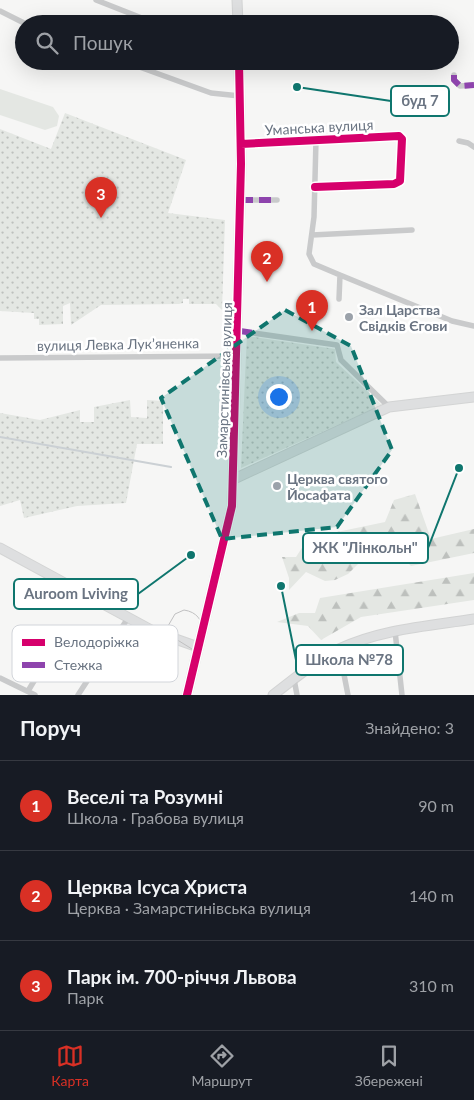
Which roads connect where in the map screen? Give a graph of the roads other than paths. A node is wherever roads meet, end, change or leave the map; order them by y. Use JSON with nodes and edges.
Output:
{"nodes":[{"id":1,"x":96,"y":0,"type":"edge"},
{"id":2,"x":237,"y":0,"type":"edge"},
{"id":3,"x":0,"y":11,"type":"edge"},
{"id":4,"x":135,"y":15,"type":"edge"},
{"id":5,"x":238,"y":15,"type":"edge"},
{"id":6,"x":15,"y":18,"type":"edge"},
{"id":7,"x":148,"y":70,"type":"edge"},
{"id":8,"x":239,"y":70,"type":"edge"},
{"id":9,"x":454,"y":75,"type":"dead end"},
{"id":10,"x":474,"y":85,"type":"edge"},
{"id":11,"x":240,"y":96,"type":"junction"},
{"id":12,"x":316,"y":140,"type":"junction"},
{"id":13,"x":459,"y":141,"type":"dead end"},
{"id":14,"x":241,"y":144,"type":"junction"},
{"id":15,"x":474,"y":147,"type":"edge"},
{"id":16,"x":315,"y":188,"type":"junction"},
{"id":17,"x":240,"y":200,"type":"junction"},
{"id":18,"x":277,"y":200,"type":"dead end"},
{"id":19,"x":412,"y":230,"type":"dead end"},
{"id":20,"x":312,"y":235,"type":"junction"},
{"id":21,"x":340,"y":275,"type":"junction"},
{"id":22,"x":339,"y":299,"type":"dead end"},
{"id":23,"x":474,"y":326,"type":"edge"},
{"id":24,"x":253,"y":334,"type":"dead end"},
{"id":25,"x":237,"y":356,"type":"junction"},
{"id":26,"x":0,"y":358,"type":"edge"},
{"id":27,"x":474,"y":397,"type":"edge"},
{"id":28,"x":389,"y":407,"type":"junction"},
{"id":29,"x":234,"y":479,"type":"junction"},
{"id":30,"x":0,"y":548,"type":"edge"},
{"id":31,"x":128,"y":618,"type":"junction"},
{"id":32,"x":474,"y":619,"type":"edge"},
{"id":33,"x":123,"y":625,"type":"edge"},
{"id":34,"x":142,"y":625,"type":"edge"},
{"id":35,"x":395,"y":631,"type":"junction"},
{"id":36,"x":178,"y":640,"type":"edge"},
{"id":37,"x":198,"y":647,"type":"junction"},
{"id":38,"x":339,"y":649,"type":"junction"},
{"id":39,"x":0,"y":678,"type":"edge"},
{"id":40,"x":294,"y":679,"type":"junction"},
{"id":41,"x":33,"y":682,"type":"edge"},
{"id":42,"x":86,"y":682,"type":"edge"},
{"id":43,"x":28,"y":691,"type":"junction"},
{"id":44,"x":35,"y":695,"type":"edge"},
{"id":45,"x":78,"y":695,"type":"edge"},
{"id":46,"x":187,"y":695,"type":"edge"},
{"id":47,"x":272,"y":695,"type":"edge"},
{"id":48,"x":297,"y":695,"type":"edge"},
{"id":49,"x":348,"y":695,"type":"edge"},
{"id":50,"x":402,"y":695,"type":"edge"}],
"edges":[{"from":1,"to":4,"type":"street"},
{"from":2,"to":5,"type":"main road"},
{"from":3,"to":6,"type":"street"},
{"from":7,"to":11,"type":"street"},
{"from":8,"to":11,"type":"main road","name":"Замарстинівська вулиця"},
{"from":9,"to":10,"type":"street"},
{"from":11,"to":14,"type":"main road","name":"Замарстинівська вулиця"},
{"from":12,"to":14,"type":"street","name":"Уманська вулиця"},
{"from":12,"to":16,"type":"street"},
{"from":12,"to":16,"type":"street","name":"Уманська вулиця"},
{"from":13,"to":15,"type":"street"},
{"from":14,"to":17,"type":"main road","name":"Замарстинівська вулиця"},
{"from":16,"to":20,"type":"street"},
{"from":17,"to":18,"type":"street"},
{"from":17,"to":25,"type":"main road","name":"Замарстинівська вулиця"},
{"from":19,"to":20,"type":"street"},
{"from":20,"to":21,"type":"street"},
{"from":21,"to":22,"type":"street"},
{"from":21,"to":23,"type":"street"},
{"from":24,"to":28,"type":"street"},
{"from":25,"to":26,"type":"street","name":"вулиця Левка Лукʼяненка"},
{"from":25,"to":29,"type":"main road","name":"Замарстинівська вулиця"},
{"from":27,"to":28,"type":"main road"},
{"from":28,"to":29,"type":"main road"},
{"from":29,"to":37,"type":"main road","name":"Замарстинівська вулиця"},
{"from":30,"to":31,"type":"main road"},
{"from":31,"to":33,"type":"street"},
{"from":31,"to":34,"type":"main road"},
{"from":32,"to":35,"type":"main road"},
{"from":35,"to":38,"type":"main road"},
{"from":35,"to":50,"type":"street"},
{"from":36,"to":37,"type":"main road"},
{"from":37,"to":46,"type":"main road","name":"Замарстинівська вулиця"},
{"from":38,"to":40,"type":"main road"},
{"from":38,"to":49,"type":"street"},
{"from":39,"to":43,"type":"street"},
{"from":40,"to":47,"type":"main road"},
{"from":40,"to":48,"type":"street"},
{"from":41,"to":43,"type":"street"},
{"from":42,"to":45,"type":"street"},
{"from":43,"to":44,"type":"street"}]}
